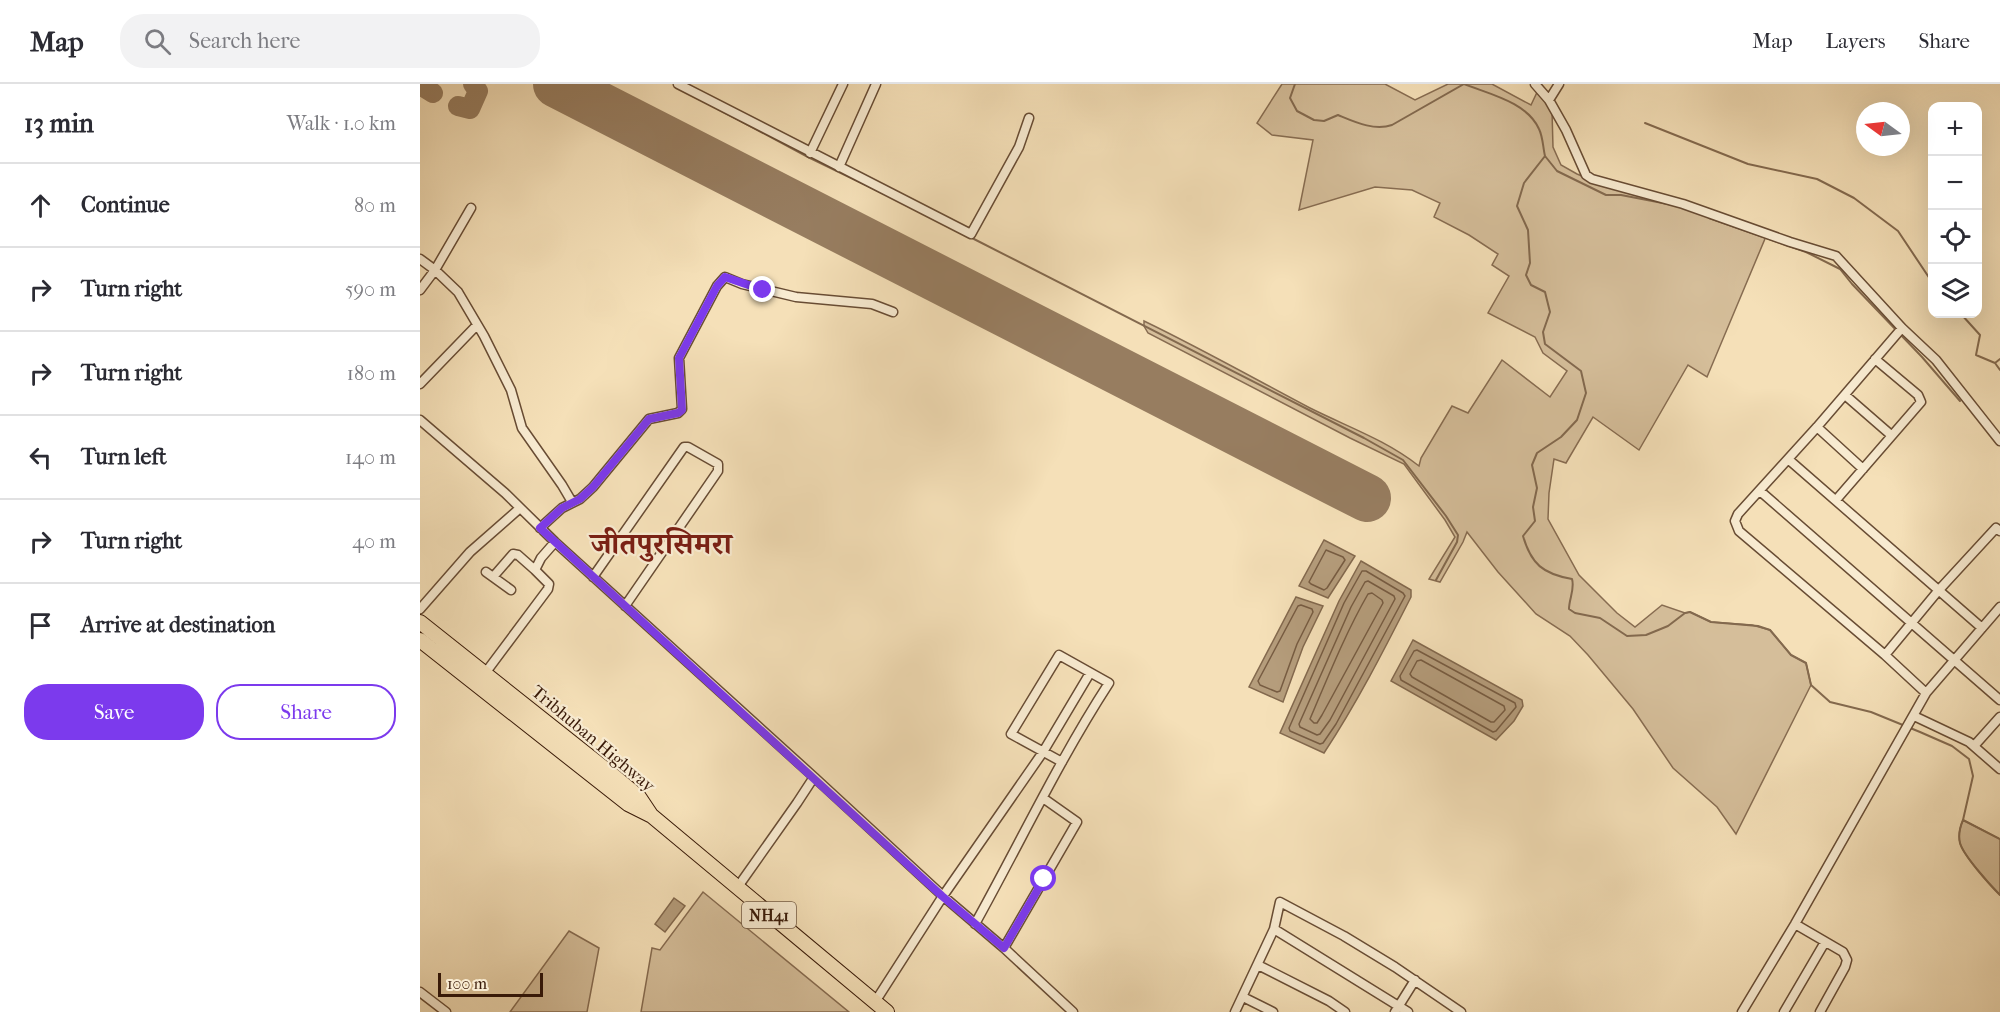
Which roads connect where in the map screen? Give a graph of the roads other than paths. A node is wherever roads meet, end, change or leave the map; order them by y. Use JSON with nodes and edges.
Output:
{"nodes":[{"id":1,"x":678,"y":84,"type":"edge"},
{"id":2,"x":843,"y":84,"type":"edge"},
{"id":3,"x":876,"y":84,"type":"edge"},
{"id":4,"x":1535,"y":84,"type":"edge"},
{"id":5,"x":1559,"y":84,"type":"edge"},
{"id":6,"x":1549,"y":100,"type":"junction"},
{"id":7,"x":1029,"y":118,"type":"dead end"},
{"id":8,"x":810,"y":153,"type":"junction"},
{"id":9,"x":839,"y":167,"type":"junction"},
{"id":10,"x":471,"y":208,"type":"dead end"},
{"id":11,"x":420,"y":259,"type":"edge"},
{"id":12,"x":435,"y":270,"type":"junction"},
{"id":13,"x":420,"y":290,"type":"edge"},
{"id":14,"x":892,"y":312,"type":"dead end"},
{"id":15,"x":477,"y":325,"type":"junction"},
{"id":16,"x":1899,"y":331,"type":"junction"},
{"id":17,"x":1875,"y":359,"type":"junction"},
{"id":18,"x":420,"y":384,"type":"edge"},
{"id":19,"x":1845,"y":395,"type":"junction"},
{"id":20,"x":420,"y":420,"type":"edge"},
{"id":21,"x":1817,"y":427,"type":"junction"},
{"id":22,"x":1891,"y":435,"type":"junction"},
{"id":23,"x":2000,"y":441,"type":"edge"},
{"id":24,"x":1788,"y":459,"type":"junction"},
{"id":25,"x":1863,"y":469,"type":"junction"},
{"id":26,"x":1760,"y":491,"type":"junction"},
{"id":27,"x":1836,"y":500,"type":"junction"},
{"id":28,"x":572,"y":502,"type":"junction"},
{"id":29,"x":520,"y":508,"type":"junction"},
{"id":30,"x":540,"y":528,"type":"junction"},
{"id":31,"x":2000,"y":531,"type":"edge"},
{"id":32,"x":555,"y":542,"type":"junction"},
{"id":33,"x":535,"y":570,"type":"junction"},
{"id":34,"x":593,"y":577,"type":"junction"},
{"id":35,"x":511,"y":590,"type":"dead end"},
{"id":36,"x":1938,"y":591,"type":"junction"},
{"id":37,"x":625,"y":606,"type":"junction"},
{"id":38,"x":2000,"y":607,"type":"edge"},
{"id":39,"x":420,"y":609,"type":"edge"},
{"id":40,"x":420,"y":622,"type":"edge"},
{"id":41,"x":1911,"y":623,"type":"junction"},
{"id":42,"x":1982,"y":628,"type":"junction"},
{"id":43,"x":420,"y":640,"type":"edge"},
{"id":44,"x":1885,"y":655,"type":"junction"},
{"id":45,"x":1954,"y":661,"type":"junction"},
{"id":46,"x":486,"y":672,"type":"junction"},
{"id":47,"x":1090,"y":673,"type":"junction"},
{"id":48,"x":1926,"y":693,"type":"junction"},
{"id":49,"x":2000,"y":700,"type":"edge"},
{"id":50,"x":2000,"y":717,"type":"edge"},
{"id":51,"x":1912,"y":720,"type":"junction"},
{"id":52,"x":1974,"y":746,"type":"junction"},
{"id":53,"x":1043,"y":752,"type":"junction"},
{"id":54,"x":1062,"y":762,"type":"junction"},
{"id":55,"x":2000,"y":769,"type":"edge"},
{"id":56,"x":814,"y":777,"type":"junction"},
{"id":57,"x":1043,"y":798,"type":"junction"},
{"id":58,"x":652,"y":816,"type":"junction"},
{"id":59,"x":737,"y":888,"type":"junction"},
{"id":60,"x":942,"y":896,"type":"junction"},
{"id":61,"x":975,"y":924,"type":"junction"},
{"id":62,"x":1795,"y":924,"type":"junction"},
{"id":63,"x":1274,"y":928,"type":"junction"},
{"id":64,"x":1825,"y":942,"type":"junction"},
{"id":65,"x":1004,"y":948,"type":"junction"},
{"id":66,"x":1258,"y":965,"type":"junction"},
{"id":67,"x":1415,"y":980,"type":"junction"},
{"id":68,"x":420,"y":992,"type":"edge"},
{"id":69,"x":1243,"y":997,"type":"junction"},
{"id":70,"x":875,"y":1002,"type":"junction"},
{"id":71,"x":1397,"y":1009,"type":"edge"},
{"id":72,"x":446,"y":1012,"type":"edge"},
{"id":73,"x":887,"y":1012,"type":"edge"},
{"id":74,"x":1073,"y":1012,"type":"edge"},
{"id":75,"x":1235,"y":1012,"type":"edge"},
{"id":76,"x":1273,"y":1012,"type":"edge"},
{"id":77,"x":1346,"y":1012,"type":"edge"},
{"id":78,"x":1408,"y":1012,"type":"edge"},
{"id":79,"x":1461,"y":1012,"type":"edge"},
{"id":80,"x":1742,"y":1012,"type":"edge"},
{"id":81,"x":1784,"y":1012,"type":"edge"},
{"id":82,"x":1820,"y":1012,"type":"edge"}],
"edges":[{"from":1,"to":8,"type":"street"},
{"from":2,"to":8,"type":"street"},
{"from":3,"to":9,"type":"street"},
{"from":4,"to":6,"type":"street"},
{"from":5,"to":6,"type":"street"},
{"from":6,"to":16,"type":"street"},
{"from":7,"to":9,"type":"street"},
{"from":8,"to":9,"type":"street"},
{"from":10,"to":12,"type":"street"},
{"from":11,"to":12,"type":"street"},
{"from":12,"to":13,"type":"street"},
{"from":12,"to":15,"type":"street"},
{"from":14,"to":28,"type":"street"},
{"from":15,"to":18,"type":"street"},
{"from":15,"to":28,"type":"street"},
{"from":16,"to":17,"type":"street"},
{"from":16,"to":23,"type":"street"},
{"from":17,"to":19,"type":"street"},
{"from":17,"to":22,"type":"street"},
{"from":19,"to":21,"type":"street"},
{"from":19,"to":22,"type":"street"},
{"from":20,"to":29,"type":"street"},
{"from":21,"to":24,"type":"street"},
{"from":21,"to":25,"type":"street"},
{"from":22,"to":25,"type":"street"},
{"from":24,"to":26,"type":"street"},
{"from":24,"to":27,"type":"street"},
{"from":25,"to":27,"type":"street"},
{"from":26,"to":41,"type":"street"},
{"from":26,"to":44,"type":"street"},
{"from":27,"to":36,"type":"street"},
{"from":28,"to":30,"type":"street"},
{"from":29,"to":30,"type":"street"},
{"from":29,"to":39,"type":"street"},
{"from":30,"to":32,"type":"street"},
{"from":31,"to":36,"type":"street"},
{"from":32,"to":33,"type":"street"},
{"from":32,"to":34,"type":"street"},
{"from":33,"to":35,"type":"street"},
{"from":33,"to":46,"type":"street"},
{"from":34,"to":37,"type":"street"},
{"from":34,"to":37,"type":"street"},
{"from":36,"to":41,"type":"street"},
{"from":36,"to":42,"type":"street"},
{"from":37,"to":56,"type":"street"},
{"from":38,"to":42,"type":"street"},
{"from":40,"to":46,"type":"highway","name":"Tribhuban Highway","number":"NH41"},
{"from":41,"to":44,"type":"street"},
{"from":41,"to":45,"type":"street"},
{"from":42,"to":45,"type":"street"},
{"from":43,"to":58,"type":"highway","name":"Tribhuban Highway","number":"NH41"},
{"from":44,"to":48,"type":"street"},
{"from":45,"to":48,"type":"street"},
{"from":45,"to":49,"type":"street"},
{"from":46,"to":58,"type":"highway","name":"Tribhuban Highway","number":"NH41"},
{"from":47,"to":53,"type":"street"},
{"from":47,"to":53,"type":"street"},
{"from":47,"to":54,"type":"street"},
{"from":48,"to":51,"type":"street"},
{"from":50,"to":52,"type":"street"},
{"from":51,"to":52,"type":"street"},
{"from":51,"to":62,"type":"street"},
{"from":52,"to":55,"type":"street"},
{"from":53,"to":54,"type":"street"},
{"from":53,"to":60,"type":"street"},
{"from":54,"to":57,"type":"street"},
{"from":56,"to":59,"type":"street"},
{"from":56,"to":60,"type":"street"},
{"from":57,"to":61,"type":"street"},
{"from":57,"to":65,"type":"street"},
{"from":58,"to":59,"type":"highway","number":"NH41"},
{"from":59,"to":70,"type":"highway","number":"NH41"},
{"from":60,"to":61,"type":"street"},
{"from":60,"to":70,"type":"street"},
{"from":61,"to":65,"type":"street"},
{"from":62,"to":64,"type":"street"},
{"from":62,"to":80,"type":"street"},
{"from":63,"to":66,"type":"street"},
{"from":63,"to":67,"type":"street"},
{"from":63,"to":71,"type":"street"},
{"from":64,"to":81,"type":"street"},
{"from":64,"to":82,"type":"street"},
{"from":65,"to":74,"type":"street"},
{"from":66,"to":69,"type":"street"},
{"from":66,"to":77,"type":"street"},
{"from":67,"to":71,"type":"street"},
{"from":67,"to":79,"type":"street"},
{"from":68,"to":72,"type":"street"},
{"from":69,"to":75,"type":"street"},
{"from":69,"to":76,"type":"street"},
{"from":70,"to":73,"type":"highway","number":"NH41"},
{"from":71,"to":78,"type":"street"}]}
